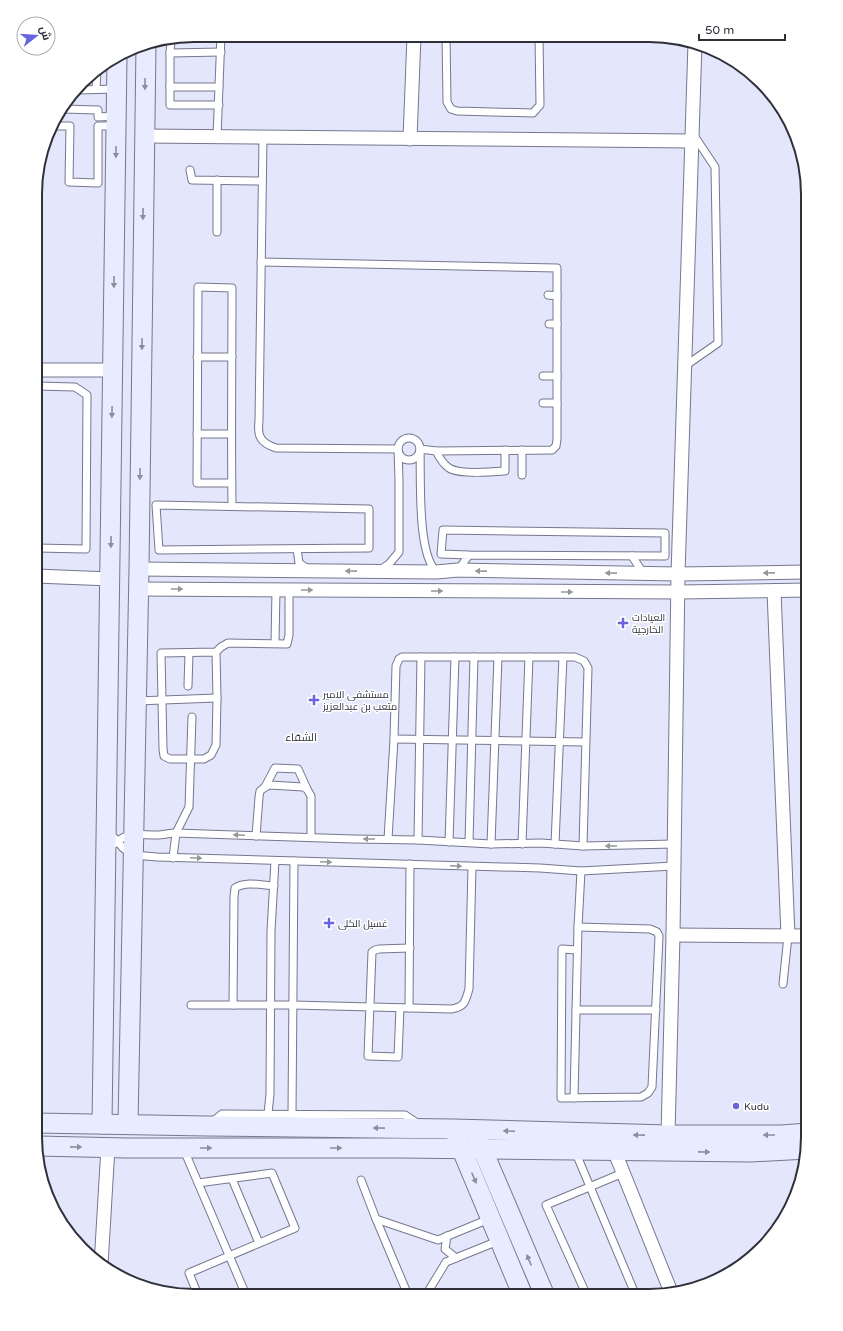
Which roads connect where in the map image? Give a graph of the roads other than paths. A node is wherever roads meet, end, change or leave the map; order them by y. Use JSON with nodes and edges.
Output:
{"nodes":[{"id":1,"x":221,"y":42,"type":"edge"},
{"id":2,"x":414,"y":42,"type":"edge"},
{"id":3,"x":446,"y":42,"type":"edge"},
{"id":4,"x":538,"y":42,"type":"edge"},
{"id":5,"x":170,"y":44,"type":"edge"},
{"id":6,"x":146,"y":50,"type":"edge"},
{"id":7,"x":697,"y":50,"type":"edge"},
{"id":8,"x":221,"y":52,"type":"junction"},
{"id":9,"x":170,"y":53,"type":"junction"},
{"id":10,"x":117,"y":63,"type":"edge"},
{"id":11,"x":97,"y":77,"type":"edge"},
{"id":12,"x":170,"y":87,"type":"junction"},
{"id":13,"x":219,"y":87,"type":"junction"},
{"id":14,"x":96,"y":89,"type":"junction"},
{"id":15,"x":117,"y":89,"type":"junction"},
{"id":16,"x":83,"y":90,"type":"edge"},
{"id":17,"x":219,"y":105,"type":"junction"},
{"id":18,"x":68,"y":109,"type":"edge"},
{"id":19,"x":116,"y":121,"type":"junction"},
{"id":20,"x":58,"y":126,"type":"edge"},
{"id":21,"x":144,"y":136,"type":"junction"},
{"id":22,"x":692,"y":136,"type":"junction"},
{"id":23,"x":217,"y":137,"type":"junction"},
{"id":24,"x":263,"y":137,"type":"junction"},
{"id":25,"x":410,"y":139,"type":"junction"},
{"id":26,"x":190,"y":170,"type":"dead end"},
{"id":27,"x":217,"y":180,"type":"junction"},
{"id":28,"x":262,"y":182,"type":"junction"},
{"id":29,"x":217,"y":232,"type":"dead end"},
{"id":30,"x":261,"y":262,"type":"junction"},
{"id":31,"x":548,"y":295,"type":"dead end"},
{"id":32,"x":557,"y":296,"type":"junction"},
{"id":33,"x":549,"y":324,"type":"dead end"},
{"id":34,"x":557,"y":324,"type":"junction"},
{"id":35,"x":197,"y":357,"type":"junction"},
{"id":36,"x":232,"y":357,"type":"junction"},
{"id":37,"x":685,"y":366,"type":"junction"},
{"id":38,"x":42,"y":370,"type":"edge"},
{"id":39,"x":113,"y":370,"type":"junction"},
{"id":40,"x":543,"y":376,"type":"dead end"},
{"id":41,"x":557,"y":376,"type":"junction"},
{"id":42,"x":42,"y":386,"type":"edge"},
{"id":43,"x":543,"y":403,"type":"dead end"},
{"id":44,"x":557,"y":403,"type":"junction"},
{"id":45,"x":197,"y":434,"type":"junction"},
{"id":46,"x":231,"y":434,"type":"junction"},
{"id":47,"x":398,"y":449,"type":"junction"},
{"id":48,"x":420,"y":449,"type":"junction"},
{"id":49,"x":505,"y":450,"type":"junction"},
{"id":50,"x":522,"y":450,"type":"junction"},
{"id":51,"x":436,"y":451,"type":"junction"},
{"id":52,"x":522,"y":474,"type":"dead end"},
{"id":53,"x":232,"y":483,"type":"junction"},
{"id":54,"x":232,"y":506,"type":"junction"},
{"id":55,"x":42,"y":548,"type":"edge"},
{"id":56,"x":297,"y":549,"type":"junction"},
{"id":57,"x":469,"y":555,"type":"junction"},
{"id":58,"x":632,"y":556,"type":"junction"},
{"id":59,"x":139,"y":569,"type":"junction"},
{"id":60,"x":283,"y":570,"type":"junction"},
{"id":61,"x":458,"y":570,"type":"junction"},
{"id":62,"x":310,"y":571,"type":"junction"},
{"id":63,"x":378,"y":571,"type":"junction"},
{"id":64,"x":436,"y":572,"type":"junction"},
{"id":65,"x":801,"y":572,"type":"edge"},
{"id":66,"x":643,"y":574,"type":"junction"},
{"id":67,"x":678,"y":574,"type":"junction"},
{"id":68,"x":42,"y":576,"type":"edge"},
{"id":69,"x":110,"y":579,"type":"junction"},
{"id":70,"x":138,"y":589,"type":"junction"},
{"id":71,"x":283,"y":590,"type":"junction"},
{"id":72,"x":801,"y":590,"type":"edge"},
{"id":73,"x":774,"y":591,"type":"junction"},
{"id":74,"x":679,"y":592,"type":"junction"},
{"id":75,"x":275,"y":643,"type":"junction"},
{"id":76,"x":216,"y":652,"type":"junction"},
{"id":77,"x":189,"y":653,"type":"junction"},
{"id":78,"x":422,"y":657,"type":"junction"},
{"id":79,"x":455,"y":657,"type":"junction"},
{"id":80,"x":474,"y":657,"type":"junction"},
{"id":81,"x":498,"y":657,"type":"junction"},
{"id":82,"x":529,"y":657,"type":"junction"},
{"id":83,"x":563,"y":657,"type":"junction"},
{"id":84,"x":188,"y":686,"type":"dead end"},
{"id":85,"x":217,"y":698,"type":"junction"},
{"id":86,"x":109,"y":699,"type":"junction"},
{"id":87,"x":162,"y":700,"type":"junction"},
{"id":88,"x":136,"y":701,"type":"junction"},
{"id":89,"x":192,"y":716,"type":"dead end"},
{"id":90,"x":394,"y":739,"type":"junction"},
{"id":91,"x":419,"y":740,"type":"junction"},
{"id":92,"x":452,"y":740,"type":"junction"},
{"id":93,"x":472,"y":740,"type":"junction"},
{"id":94,"x":495,"y":741,"type":"junction"},
{"id":95,"x":525,"y":741,"type":"junction"},
{"id":96,"x":559,"y":742,"type":"junction"},
{"id":97,"x":585,"y":742,"type":"junction"},
{"id":98,"x":191,"y":759,"type":"junction"},
{"id":99,"x":265,"y":787,"type":"junction"},
{"id":100,"x":307,"y":789,"type":"junction"},
{"id":101,"x":176,"y":833,"type":"junction"},
{"id":102,"x":256,"y":836,"type":"junction"},
{"id":103,"x":311,"y":837,"type":"junction"},
{"id":104,"x":117,"y":839,"type":"junction"},
{"id":105,"x":388,"y":839,"type":"junction"},
{"id":106,"x":418,"y":840,"type":"junction"},
{"id":107,"x":448,"y":842,"type":"junction"},
{"id":108,"x":469,"y":842,"type":"junction"},
{"id":109,"x":491,"y":844,"type":"junction"},
{"id":110,"x":522,"y":844,"type":"junction"},
{"id":111,"x":555,"y":844,"type":"junction"},
{"id":112,"x":674,"y":844,"type":"junction"},
{"id":113,"x":583,"y":846,"type":"junction"},
{"id":114,"x":132,"y":856,"type":"junction"},
{"id":115,"x":173,"y":858,"type":"junction"},
{"id":116,"x":275,"y":861,"type":"junction"},
{"id":117,"x":294,"y":861,"type":"junction"},
{"id":118,"x":410,"y":864,"type":"junction"},
{"id":119,"x":674,"y":866,"type":"junction"},
{"id":120,"x":472,"y":867,"type":"junction"},
{"id":121,"x":581,"y":871,"type":"junction"},
{"id":122,"x":274,"y":886,"type":"junction"},
{"id":123,"x":578,"y":927,"type":"junction"},
{"id":124,"x":674,"y":936,"type":"junction"},
{"id":125,"x":788,"y":936,"type":"junction"},
{"id":126,"x":801,"y":936,"type":"edge"},
{"id":127,"x":410,"y":948,"type":"junction"},
{"id":128,"x":577,"y":950,"type":"junction"},
{"id":129,"x":783,"y":984,"type":"dead end"},
{"id":130,"x":191,"y":1005,"type":"dead end"},
{"id":131,"x":233,"y":1005,"type":"junction"},
{"id":132,"x":270,"y":1005,"type":"junction"},
{"id":133,"x":293,"y":1005,"type":"junction"},
{"id":134,"x":370,"y":1007,"type":"junction"},
{"id":135,"x":400,"y":1008,"type":"junction"},
{"id":136,"x":409,"y":1008,"type":"junction"},
{"id":137,"x":576,"y":1010,"type":"junction"},
{"id":138,"x":656,"y":1010,"type":"junction"},
{"id":139,"x":574,"y":1098,"type":"junction"},
{"id":140,"x":268,"y":1114,"type":"junction"},
{"id":141,"x":292,"y":1114,"type":"junction"},
{"id":142,"x":42,"y":1123,"type":"edge"},
{"id":143,"x":102,"y":1124,"type":"junction"},
{"id":144,"x":128,"y":1124,"type":"junction"},
{"id":145,"x":207,"y":1126,"type":"junction"},
{"id":146,"x":426,"y":1129,"type":"junction"},
{"id":147,"x":453,"y":1129,"type":"junction"},
{"id":148,"x":475,"y":1130,"type":"junction"},
{"id":149,"x":801,"y":1134,"type":"edge"},
{"id":150,"x":673,"y":1141,"type":"junction"},
{"id":151,"x":42,"y":1146,"type":"edge"},
{"id":152,"x":108,"y":1147,"type":"junction"},
{"id":153,"x":183,"y":1148,"type":"junction"},
{"id":154,"x":461,"y":1148,"type":"junction"},
{"id":155,"x":482,"y":1149,"type":"junction"},
{"id":156,"x":801,"y":1149,"type":"edge"},
{"id":157,"x":575,"y":1150,"type":"junction"},
{"id":158,"x":614,"y":1150,"type":"junction"},
{"id":159,"x":623,"y":1173,"type":"junction"},
{"id":160,"x":232,"y":1178,"type":"junction"},
{"id":161,"x":361,"y":1180,"type":"dead end"},
{"id":162,"x":198,"y":1183,"type":"junction"},
{"id":163,"x":590,"y":1187,"type":"junction"},
{"id":164,"x":491,"y":1218,"type":"junction"},
{"id":165,"x":376,"y":1219,"type":"junction"},
{"id":166,"x":447,"y":1236,"type":"junction"},
{"id":167,"x":500,"y":1240,"type":"junction"},
{"id":168,"x":259,"y":1243,"type":"junction"},
{"id":169,"x":229,"y":1255,"type":"junction"},
{"id":170,"x":101,"y":1258,"type":"edge"},
{"id":171,"x":456,"y":1258,"type":"junction"},
{"id":172,"x":669,"y":1288,"type":"edge"},
{"id":173,"x":196,"y":1289,"type":"edge"},
{"id":174,"x":243,"y":1289,"type":"edge"},
{"id":175,"x":405,"y":1289,"type":"edge"},
{"id":176,"x":430,"y":1289,"type":"edge"},
{"id":177,"x":520,"y":1289,"type":"edge"},
{"id":178,"x":545,"y":1289,"type":"edge"},
{"id":179,"x":584,"y":1289,"type":"edge"},
{"id":180,"x":633,"y":1289,"type":"edge"}],
"edges":[{"from":1,"to":8,"type":"lane"},
{"from":2,"to":25,"type":"street"},
{"from":3,"to":4,"type":"lane"},
{"from":5,"to":9,"type":"lane"},
{"from":6,"to":21,"type":"street","one_way":true},
{"from":7,"to":22,"type":"street"},
{"from":8,"to":9,"type":"lane"},
{"from":8,"to":13,"type":"lane"},
{"from":9,"to":12,"type":"lane"},
{"from":10,"to":15,"type":"street"},
{"from":11,"to":14,"type":"lane"},
{"from":12,"to":13,"type":"lane"},
{"from":12,"to":17,"type":"lane"},
{"from":13,"to":17,"type":"lane"},
{"from":14,"to":15,"type":"lane"},
{"from":14,"to":16,"type":"lane"},
{"from":15,"to":19,"type":"street"},
{"from":17,"to":23,"type":"lane"},
{"from":18,"to":19,"type":"lane"},
{"from":19,"to":20,"type":"lane"},
{"from":19,"to":39,"type":"street","one_way":true},
{"from":21,"to":23,"type":"street"},
{"from":21,"to":59,"type":"street","one_way":true},
{"from":22,"to":25,"type":"street"},
{"from":22,"to":37,"type":"street"},
{"from":22,"to":37,"type":"lane"},
{"from":23,"to":24,"type":"street"},
{"from":24,"to":25,"type":"street"},
{"from":24,"to":28,"type":"lane"},
{"from":26,"to":27,"type":"lane"},
{"from":27,"to":28,"type":"lane"},
{"from":27,"to":29,"type":"lane"},
{"from":28,"to":30,"type":"lane"},
{"from":30,"to":32,"type":"lane"},
{"from":30,"to":47,"type":"lane"},
{"from":31,"to":32,"type":"lane"},
{"from":32,"to":34,"type":"lane"},
{"from":33,"to":34,"type":"lane"},
{"from":34,"to":41,"type":"lane"},
{"from":35,"to":36,"type":"lane"},
{"from":35,"to":36,"type":"lane"},
{"from":35,"to":45,"type":"lane"},
{"from":36,"to":46,"type":"lane"},
{"from":37,"to":67,"type":"street"},
{"from":38,"to":39,"type":"street"},
{"from":39,"to":69,"type":"street","one_way":true},
{"from":40,"to":41,"type":"lane"},
{"from":41,"to":44,"type":"lane"},
{"from":42,"to":55,"type":"lane"},
{"from":43,"to":44,"type":"lane"},
{"from":44,"to":50,"type":"lane"},
{"from":45,"to":46,"type":"lane"},
{"from":45,"to":53,"type":"lane"},
{"from":46,"to":53,"type":"lane"},
{"from":47,"to":48,"type":"lane"},
{"from":47,"to":48,"type":"lane"},
{"from":47,"to":63,"type":"lane"},
{"from":48,"to":51,"type":"lane"},
{"from":48,"to":64,"type":"lane"},
{"from":49,"to":50,"type":"lane"},
{"from":49,"to":51,"type":"lane"},
{"from":49,"to":51,"type":"lane"},
{"from":50,"to":52,"type":"lane"},
{"from":53,"to":54,"type":"lane"},
{"from":54,"to":56,"type":"lane"},
{"from":54,"to":56,"type":"lane"},
{"from":56,"to":62,"type":"lane"},
{"from":57,"to":58,"type":"lane"},
{"from":57,"to":58,"type":"lane"},
{"from":57,"to":61,"type":"lane"},
{"from":58,"to":66,"type":"lane"},
{"from":59,"to":60,"type":"street"},
{"from":59,"to":70,"type":"street"},
{"from":60,"to":62,"type":"street"},
{"from":60,"to":71,"type":"street"},
{"from":61,"to":64,"type":"street"},
{"from":66,"to":61,"type":"street","one_way":true},
{"from":63,"to":62,"type":"street","one_way":true},
{"from":63,"to":64,"type":"street"},
{"from":65,"to":67,"type":"street","one_way":true},
{"from":66,"to":67,"type":"street"},
{"from":67,"to":74,"type":"street"},
{"from":68,"to":69,"type":"street"},
{"from":69,"to":86,"type":"street"},
{"from":70,"to":71,"type":"street","one_way":true},
{"from":70,"to":88,"type":"street"},
{"from":71,"to":74,"type":"street","one_way":true},
{"from":71,"to":75,"type":"lane"},
{"from":71,"to":75,"type":"lane"},
{"from":72,"to":73,"type":"street"},
{"from":73,"to":74,"type":"street"},
{"from":73,"to":125,"type":"street"},
{"from":74,"to":112,"type":"street"},
{"from":75,"to":76,"type":"lane"},
{"from":76,"to":77,"type":"lane"},
{"from":76,"to":85,"type":"lane"},
{"from":77,"to":84,"type":"lane"},
{"from":77,"to":87,"type":"lane"},
{"from":78,"to":79,"type":"lane"},
{"from":78,"to":90,"type":"lane"},
{"from":78,"to":91,"type":"lane"},
{"from":79,"to":80,"type":"lane"},
{"from":79,"to":92,"type":"lane"},
{"from":80,"to":81,"type":"lane"},
{"from":80,"to":93,"type":"lane"},
{"from":81,"to":82,"type":"lane"},
{"from":81,"to":94,"type":"lane"},
{"from":82,"to":83,"type":"lane"},
{"from":82,"to":95,"type":"lane"},
{"from":83,"to":96,"type":"lane"},
{"from":83,"to":97,"type":"lane"},
{"from":85,"to":87,"type":"lane"},
{"from":85,"to":98,"type":"lane"},
{"from":86,"to":88,"type":"street"},
{"from":86,"to":104,"type":"street"},
{"from":87,"to":88,"type":"lane"},
{"from":87,"to":98,"type":"lane"},
{"from":88,"to":104,"type":"street"},
{"from":89,"to":98,"type":"lane"},
{"from":90,"to":91,"type":"lane"},
{"from":90,"to":105,"type":"lane"},
{"from":91,"to":92,"type":"lane"},
{"from":91,"to":106,"type":"lane"},
{"from":92,"to":93,"type":"lane"},
{"from":92,"to":107,"type":"lane"},
{"from":93,"to":94,"type":"lane"},
{"from":93,"to":108,"type":"lane"},
{"from":94,"to":95,"type":"lane"},
{"from":94,"to":109,"type":"lane"},
{"from":95,"to":96,"type":"lane"},
{"from":95,"to":110,"type":"lane"},
{"from":96,"to":97,"type":"lane"},
{"from":96,"to":111,"type":"lane"},
{"from":97,"to":113,"type":"lane"},
{"from":98,"to":101,"type":"lane"},
{"from":99,"to":100,"type":"lane"},
{"from":99,"to":100,"type":"lane"},
{"from":99,"to":102,"type":"lane"},
{"from":100,"to":103,"type":"lane"},
{"from":102,"to":101,"type":"lane","one_way":true},
{"from":101,"to":104,"type":"lane"},
{"from":101,"to":115,"type":"lane"},
{"from":102,"to":103,"type":"lane"},
{"from":105,"to":103,"type":"lane","one_way":true},
{"from":104,"to":114,"type":"street"},
{"from":104,"to":143,"type":"street"},
{"from":105,"to":106,"type":"lane"},
{"from":106,"to":107,"type":"lane"},
{"from":107,"to":108,"type":"lane"},
{"from":108,"to":109,"type":"lane"},
{"from":109,"to":110,"type":"lane"},
{"from":110,"to":111,"type":"lane"},
{"from":111,"to":113,"type":"lane"},
{"from":112,"to":113,"type":"lane","one_way":true},
{"from":112,"to":119,"type":"street"},
{"from":114,"to":115,"type":"lane"},
{"from":114,"to":144,"type":"street"},
{"from":115,"to":116,"type":"lane","one_way":true},
{"from":116,"to":117,"type":"lane"},
{"from":116,"to":122,"type":"lane"},
{"from":117,"to":118,"type":"lane","one_way":true},
{"from":117,"to":133,"type":"lane"},
{"from":118,"to":120,"type":"lane","one_way":true},
{"from":118,"to":127,"type":"lane"},
{"from":119,"to":121,"type":"lane"},
{"from":119,"to":124,"type":"street"},
{"from":120,"to":121,"type":"lane"},
{"from":120,"to":136,"type":"lane"},
{"from":121,"to":123,"type":"lane"},
{"from":122,"to":131,"type":"lane"},
{"from":122,"to":132,"type":"lane"},
{"from":123,"to":128,"type":"lane"},
{"from":123,"to":138,"type":"lane"},
{"from":124,"to":125,"type":"street"},
{"from":124,"to":150,"type":"street"},
{"from":125,"to":126,"type":"street"},
{"from":125,"to":129,"type":"lane"},
{"from":127,"to":134,"type":"lane"},
{"from":127,"to":136,"type":"lane"},
{"from":128,"to":137,"type":"lane"},
{"from":128,"to":139,"type":"lane"},
{"from":130,"to":131,"type":"lane"},
{"from":131,"to":132,"type":"lane"},
{"from":132,"to":133,"type":"lane"},
{"from":132,"to":140,"type":"lane"},
{"from":133,"to":134,"type":"lane"},
{"from":133,"to":141,"type":"lane"},
{"from":134,"to":135,"type":"lane"},
{"from":134,"to":135,"type":"lane"},
{"from":135,"to":136,"type":"lane"},
{"from":137,"to":138,"type":"lane"},
{"from":137,"to":139,"type":"lane"},
{"from":138,"to":139,"type":"lane"},
{"from":140,"to":141,"type":"lane"},
{"from":140,"to":145,"type":"lane"},
{"from":141,"to":146,"type":"lane"},
{"from":142,"to":143,"type":"street"},
{"from":143,"to":144,"type":"street"},
{"from":144,"to":145,"type":"street"},
{"from":146,"to":145,"type":"street","one_way":true},
{"from":146,"to":147,"type":"street"},
{"from":147,"to":148,"type":"street"},
{"from":147,"to":154,"type":"street"},
{"from":150,"to":148,"type":"street","one_way":true},
{"from":148,"to":155,"type":"street"},
{"from":149,"to":150,"type":"street","one_way":true},
{"from":150,"to":156,"type":"street","one_way":true},
{"from":150,"to":158,"type":"street"},
{"from":151,"to":152,"type":"street","one_way":true},
{"from":152,"to":153,"type":"street"},
{"from":152,"to":170,"type":"street"},
{"from":153,"to":154,"type":"street","one_way":true},
{"from":153,"to":162,"type":"lane"},
{"from":154,"to":155,"type":"street"},
{"from":154,"to":164,"type":"street","one_way":true},
{"from":155,"to":157,"type":"street"},
{"from":178,"to":155,"type":"street","one_way":true},
{"from":157,"to":158,"type":"street"},
{"from":157,"to":163,"type":"lane"},
{"from":158,"to":159,"type":"street"},
{"from":159,"to":163,"type":"lane"},
{"from":159,"to":172,"type":"street"},
{"from":160,"to":162,"type":"lane"},
{"from":160,"to":168,"type":"lane"},
{"from":160,"to":168,"type":"lane"},
{"from":161,"to":165,"type":"lane"},
{"from":162,"to":169,"type":"lane"},
{"from":163,"to":179,"type":"lane"},
{"from":163,"to":180,"type":"lane"},
{"from":164,"to":166,"type":"lane"},
{"from":164,"to":167,"type":"street"},
{"from":165,"to":166,"type":"lane"},
{"from":165,"to":175,"type":"lane"},
{"from":166,"to":171,"type":"lane"},
{"from":167,"to":171,"type":"lane"},
{"from":167,"to":177,"type":"street"},
{"from":168,"to":169,"type":"lane"},
{"from":169,"to":173,"type":"lane"},
{"from":169,"to":174,"type":"lane"},
{"from":171,"to":176,"type":"lane"}]}
